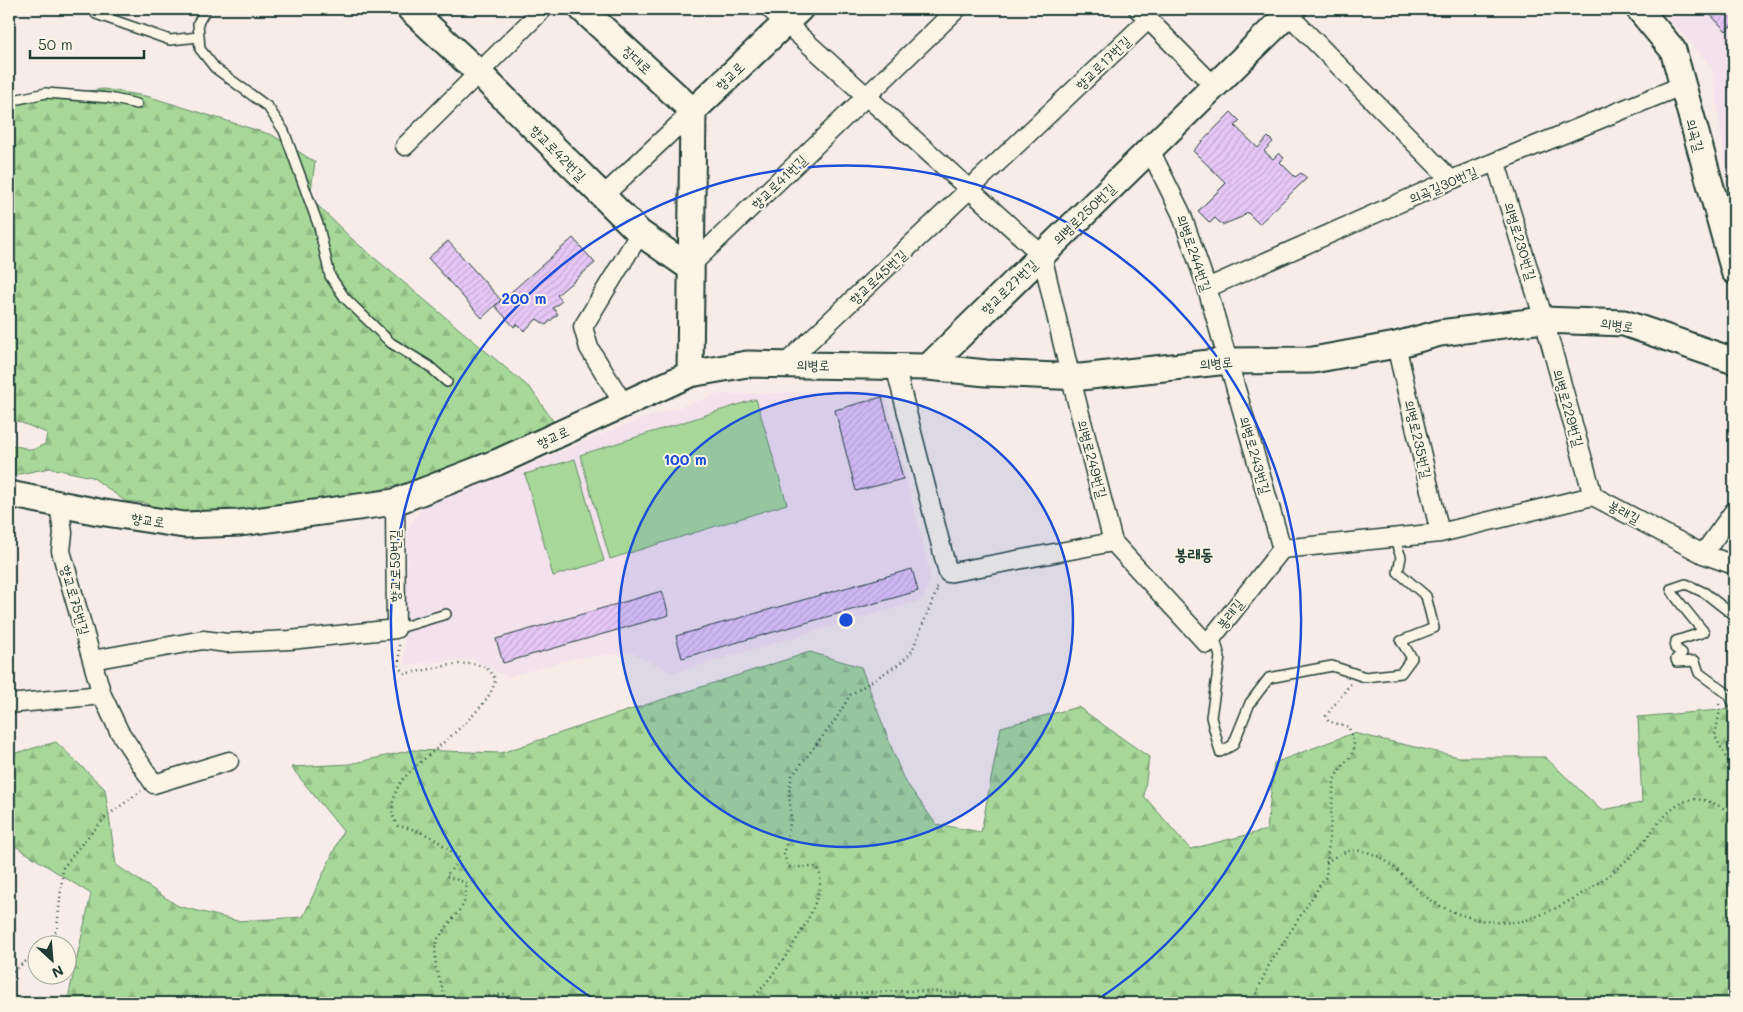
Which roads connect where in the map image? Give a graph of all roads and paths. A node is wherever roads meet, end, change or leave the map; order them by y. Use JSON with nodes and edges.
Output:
{"nodes":[{"id":1,"x":206,"y":9,"type":"edge"},
{"id":2,"x":410,"y":9,"type":"edge"},
{"id":3,"x":543,"y":9,"type":"edge"},
{"id":4,"x":582,"y":9,"type":"edge"},
{"id":5,"x":956,"y":9,"type":"edge"},
{"id":6,"x":1639,"y":9,"type":"edge"},
{"id":7,"x":1288,"y":10,"type":"edge"},
{"id":8,"x":785,"y":13,"type":"edge"},
{"id":9,"x":96,"y":14,"type":"dead end"},
{"id":10,"x":1143,"y":14,"type":"edge"},
{"id":11,"x":199,"y":36,"type":"junction"},
{"id":12,"x":478,"y":72,"type":"junction"},
{"id":13,"x":1213,"y":85,"type":"junction"},
{"id":14,"x":1681,"y":86,"type":"junction"},
{"id":15,"x":868,"y":97,"type":"junction"},
{"id":16,"x":9,"y":101,"type":"edge"},
{"id":17,"x":137,"y":104,"type":"dead end"},
{"id":18,"x":693,"y":111,"type":"junction"},
{"id":19,"x":405,"y":146,"type":"dead end"},
{"id":20,"x":1150,"y":150,"type":"junction"},
{"id":21,"x":1496,"y":163,"type":"junction"},
{"id":22,"x":1451,"y":180,"type":"junction"},
{"id":23,"x":971,"y":190,"type":"junction"},
{"id":24,"x":602,"y":197,"type":"junction"},
{"id":25,"x":640,"y":233,"type":"junction"},
{"id":26,"x":1042,"y":255,"type":"junction"},
{"id":27,"x":690,"y":267,"type":"junction"},
{"id":28,"x":1734,"y":271,"type":"edge"},
{"id":29,"x":1207,"y":288,"type":"junction"},
{"id":30,"x":1544,"y":320,"type":"junction"},
{"id":31,"x":1396,"y":345,"type":"junction"},
{"id":32,"x":1228,"y":361,"type":"junction"},
{"id":33,"x":1734,"y":361,"type":"edge"},
{"id":34,"x":785,"y":364,"type":"junction"},
{"id":35,"x":895,"y":366,"type":"junction"},
{"id":36,"x":928,"y":367,"type":"junction"},
{"id":37,"x":690,"y":374,"type":"junction"},
{"id":38,"x":1070,"y":375,"type":"junction"},
{"id":39,"x":447,"y":382,"type":"dead end"},
{"id":40,"x":623,"y":403,"type":"junction"},
{"id":41,"x":9,"y":494,"type":"edge"},
{"id":42,"x":1593,"y":496,"type":"junction"},
{"id":43,"x":59,"y":502,"type":"junction"},
{"id":44,"x":395,"y":502,"type":"junction"},
{"id":45,"x":1734,"y":510,"type":"edge"},
{"id":46,"x":1440,"y":533,"type":"junction"},
{"id":47,"x":1394,"y":538,"type":"junction"},
{"id":48,"x":1114,"y":542,"type":"junction"},
{"id":49,"x":1282,"y":549,"type":"junction"},
{"id":50,"x":1703,"y":554,"type":"junction"},
{"id":51,"x":1734,"y":565,"type":"edge"},
{"id":52,"x":933,"y":590,"type":"dead end"},
{"id":53,"x":1734,"y":613,"type":"edge"},
{"id":54,"x":446,"y":614,"type":"dead end"},
{"id":55,"x":397,"y":629,"type":"junction"},
{"id":56,"x":1214,"y":635,"type":"junction"},
{"id":57,"x":92,"y":660,"type":"junction"},
{"id":58,"x":1356,"y":676,"type":"junction"},
{"id":59,"x":1718,"y":686,"type":"junction"},
{"id":60,"x":102,"y":695,"type":"junction"},
{"id":61,"x":9,"y":704,"type":"edge"},
{"id":62,"x":1734,"y":704,"type":"edge"},
{"id":63,"x":230,"y":761,"type":"dead end"},
{"id":64,"x":1734,"y":774,"type":"edge"},
{"id":65,"x":154,"y":784,"type":"junction"},
{"id":66,"x":1734,"y":816,"type":"edge"},
{"id":67,"x":1326,"y":862,"type":"junction"},
{"id":68,"x":54,"y":934,"type":"edge"},
{"id":69,"x":28,"y":960,"type":"edge"},
{"id":70,"x":9,"y":974,"type":"edge"},
{"id":71,"x":446,"y":1003,"type":"edge"},
{"id":72,"x":465,"y":1003,"type":"edge"},
{"id":73,"x":527,"y":1003,"type":"edge"},
{"id":74,"x":748,"y":1003,"type":"edge"},
{"id":75,"x":807,"y":1003,"type":"edge"},
{"id":76,"x":998,"y":1003,"type":"edge"},
{"id":77,"x":1252,"y":1003,"type":"edge"}],
"edges":[{"from":1,"to":11,"type":"lane"},
{"from":2,"to":12,"type":"street","name":"향교로42번길"},
{"from":3,"to":12,"type":"street"},
{"from":4,"to":18,"type":"street","name":"장대로"},
{"from":5,"to":15,"type":"street"},
{"from":6,"to":14,"type":"street","name":"의곡길"},
{"from":7,"to":13,"type":"street","name":"의병로250번길"},
{"from":7,"to":22,"type":"street"},
{"from":8,"to":15,"type":"street","name":"향교로27번길"},
{"from":8,"to":18,"type":"street","name":"향교로"},
{"from":9,"to":11,"type":"lane"},
{"from":10,"to":13,"type":"street","name":"향교로17번길"},
{"from":10,"to":23,"type":"street","name":"향교로17번길"},
{"from":11,"to":39,"type":"lane"},
{"from":12,"to":19,"type":"street"},
{"from":12,"to":24,"type":"street","name":"향교로42번길"},
{"from":13,"to":20,"type":"street","name":"의병로250번길"},
{"from":14,"to":21,"type":"street","name":"의곡길30번길"},
{"from":14,"to":28,"type":"street","name":"의곡길"},
{"from":15,"to":23,"type":"street","name":"향교로27번길"},
{"from":15,"to":27,"type":"street","name":"향교로41번길"},
{"from":16,"to":17,"type":"lane"},
{"from":18,"to":24,"type":"street"},
{"from":18,"to":27,"type":"street"},
{"from":20,"to":26,"type":"street","name":"의병로250번길"},
{"from":20,"to":29,"type":"street","name":"의병로244번길"},
{"from":21,"to":22,"type":"street","name":"의곡길30번길"},
{"from":21,"to":30,"type":"street","name":"의병로230번길"},
{"from":22,"to":29,"type":"street","name":"의곡길30번길"},
{"from":23,"to":26,"type":"street","name":"향교로27번길"},
{"from":23,"to":34,"type":"street","name":"향교로45번길"},
{"from":24,"to":25,"type":"street","name":"향교로42번길"},
{"from":25,"to":27,"type":"street","name":"향교로42번길"},
{"from":25,"to":40,"type":"street"},
{"from":26,"to":36,"type":"street","name":"향교로27번길"},
{"from":26,"to":38,"type":"street","name":"의병로250번길"},
{"from":27,"to":37,"type":"street"},
{"from":29,"to":32,"type":"street","name":"의병로244번길"},
{"from":30,"to":31,"type":"street","name":"의병로"},
{"from":30,"to":33,"type":"street","name":"의병로"},
{"from":30,"to":42,"type":"street","name":"의병로229번길"},
{"from":31,"to":32,"type":"street","name":"의병로"},
{"from":31,"to":46,"type":"street","name":"의병로235번길"},
{"from":32,"to":38,"type":"street","name":"의병로"},
{"from":32,"to":49,"type":"street","name":"의병로243번길"},
{"from":34,"to":35,"type":"street","name":"의병로"},
{"from":34,"to":37,"type":"street","name":"의병로"},
{"from":35,"to":36,"type":"street","name":"의병로"},
{"from":35,"to":48,"type":"street"},
{"from":36,"to":38,"type":"street","name":"의병로"},
{"from":37,"to":40,"type":"street","name":"향교로"},
{"from":38,"to":48,"type":"street","name":"의병로249번길"},
{"from":40,"to":44,"type":"street","name":"향교로"},
{"from":41,"to":43,"type":"street","name":"향교로"},
{"from":42,"to":46,"type":"street","name":"봉래길"},
{"from":42,"to":50,"type":"street","name":"봉래길"},
{"from":43,"to":44,"type":"street","name":"향교로"},
{"from":43,"to":57,"type":"street","name":"향교로75번길"},
{"from":44,"to":55,"type":"street","name":"향교로59번길"},
{"from":45,"to":50,"type":"street"},
{"from":46,"to":47,"type":"street","name":"봉래길"},
{"from":47,"to":49,"type":"street","name":"봉래길"},
{"from":47,"to":58,"type":"lane"},
{"from":48,"to":56,"type":"street","name":"봉래길"},
{"from":49,"to":56,"type":"street","name":"봉래길"},
{"from":50,"to":51,"type":"street","name":"봉래길"},
{"from":52,"to":74,"type":"path"},
{"from":53,"to":59,"type":"lane"},
{"from":54,"to":55,"type":"lane"},
{"from":55,"to":57,"type":"street"},
{"from":55,"to":71,"type":"path"},
{"from":56,"to":58,"type":"lane"},
{"from":57,"to":60,"type":"street","name":"향교로75번길"},
{"from":58,"to":67,"type":"path"},
{"from":59,"to":62,"type":"lane"},
{"from":59,"to":64,"type":"path"},
{"from":60,"to":61,"type":"street"},
{"from":60,"to":65,"type":"street","name":"향교로75번길"},
{"from":63,"to":65,"type":"street"},
{"from":65,"to":68,"type":"path"},
{"from":66,"to":67,"type":"path"},
{"from":67,"to":77,"type":"path"},
{"from":69,"to":70,"type":"path"},
{"from":72,"to":73,"type":"path"},
{"from":75,"to":76,"type":"path"}]}
